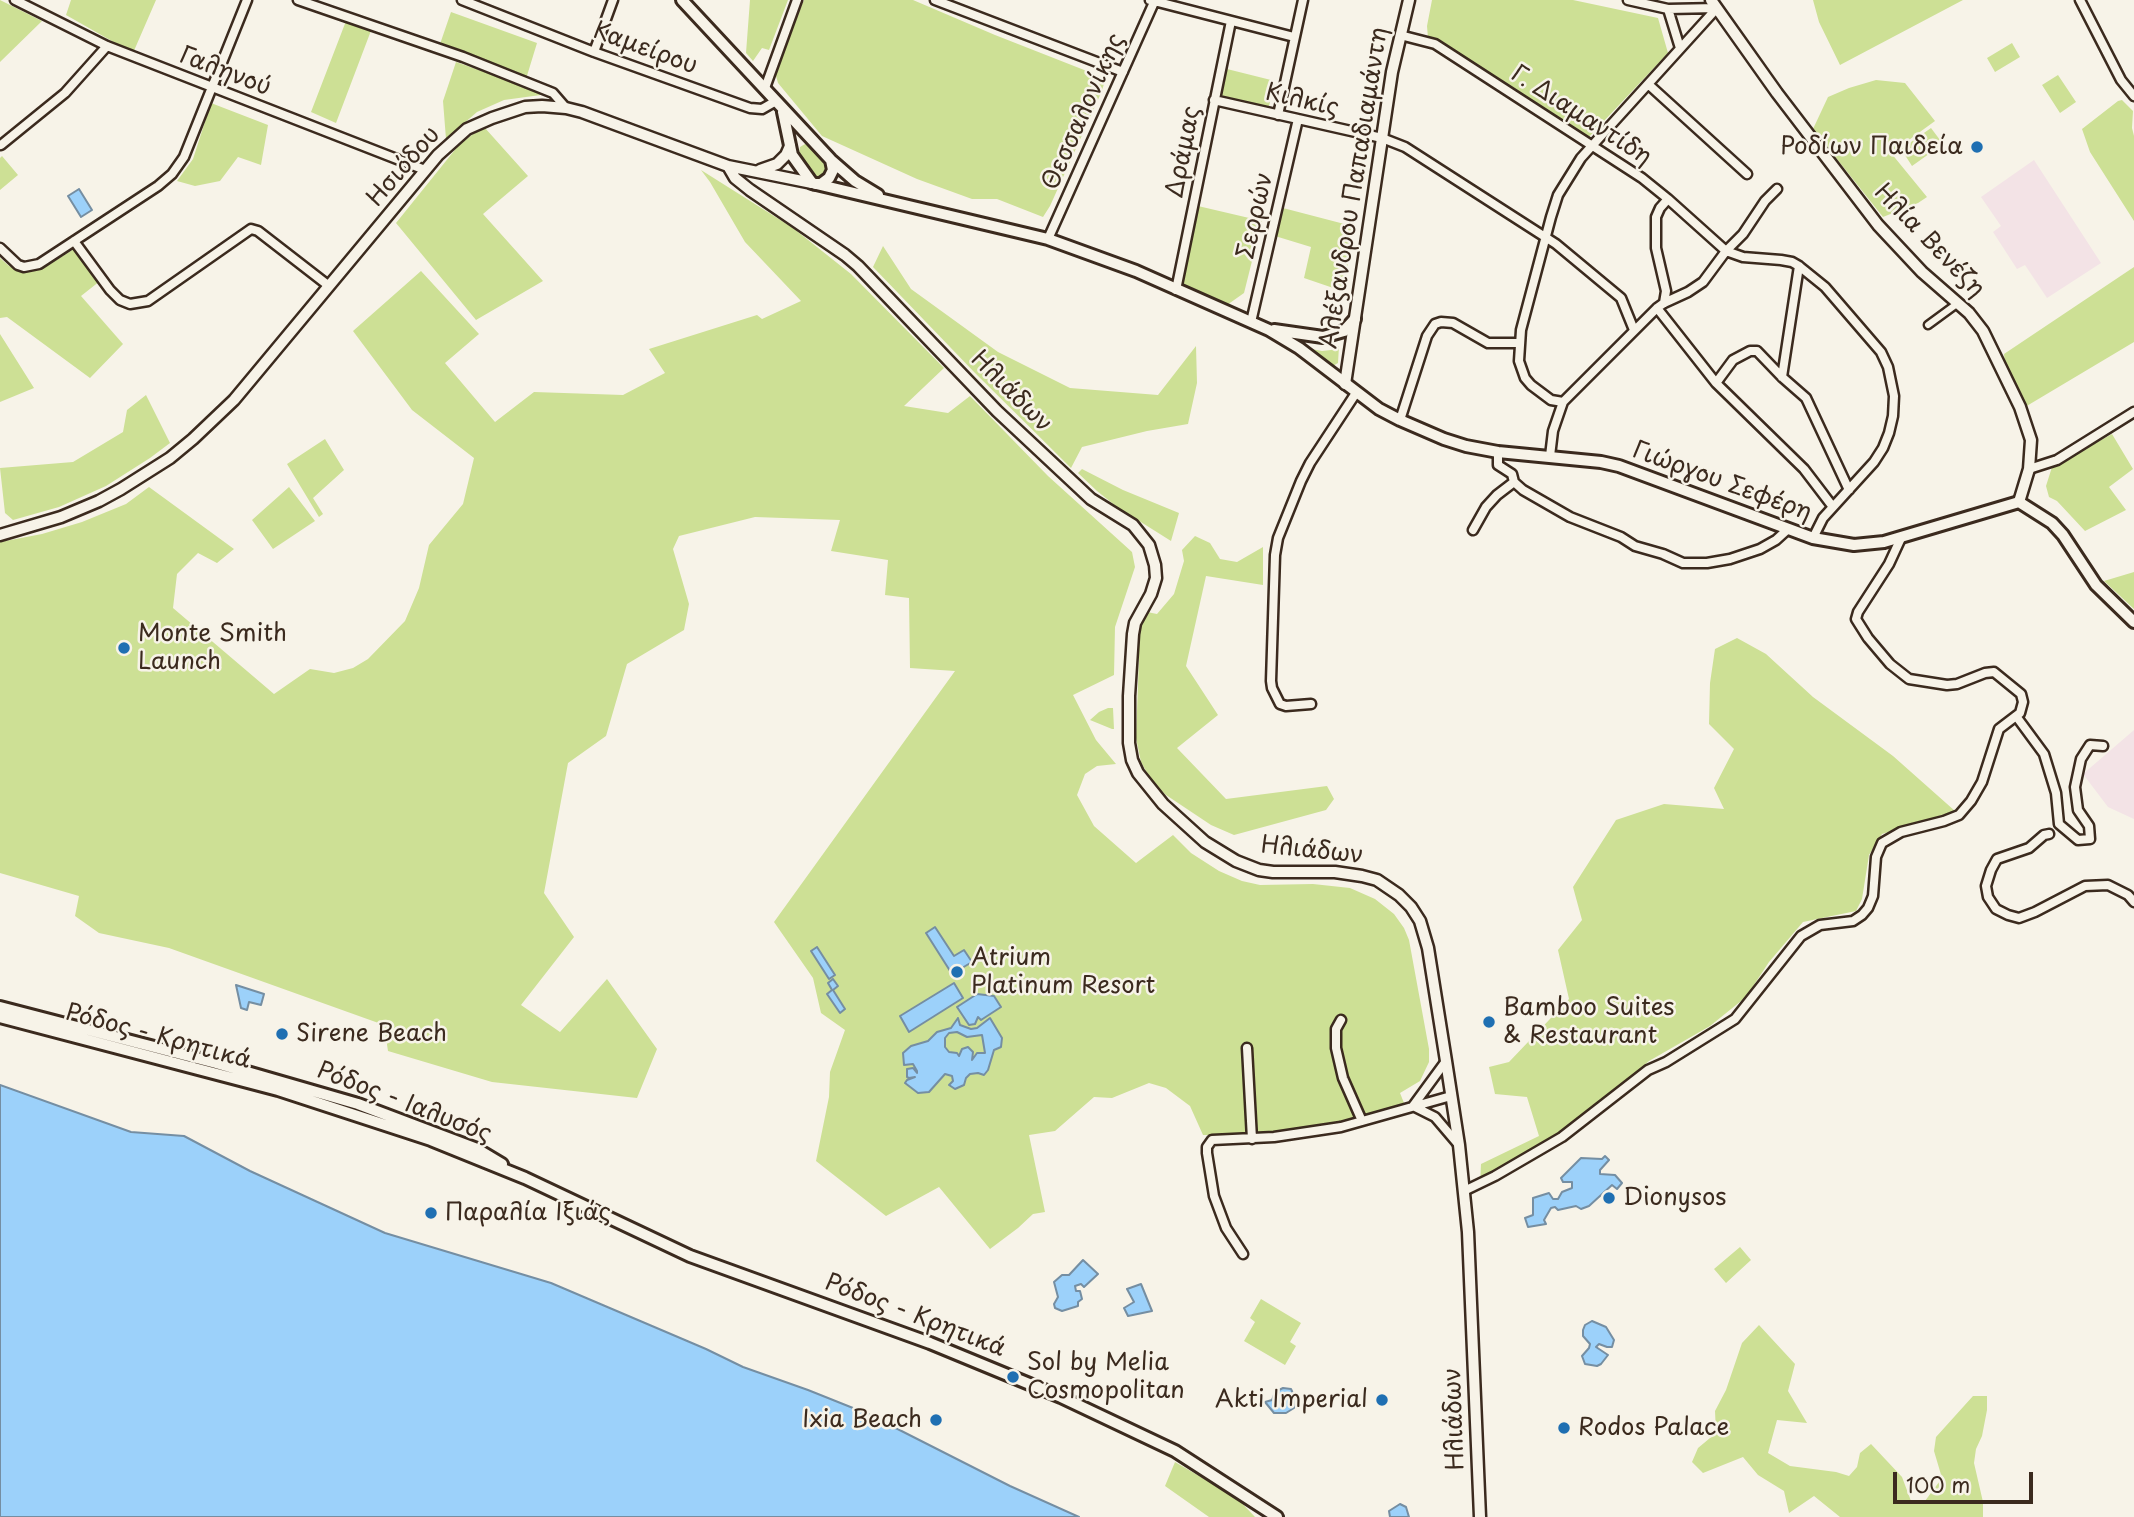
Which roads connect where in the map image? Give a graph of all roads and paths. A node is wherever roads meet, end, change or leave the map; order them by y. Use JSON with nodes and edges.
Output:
{"nodes":[{"id":1,"x":15,"y":0,"type":"edge"},
{"id":2,"x":247,"y":0,"type":"edge"},
{"id":3,"x":298,"y":0,"type":"edge"},
{"id":4,"x":462,"y":0,"type":"edge"},
{"id":5,"x":613,"y":0,"type":"edge"},
{"id":6,"x":682,"y":0,"type":"edge"},
{"id":7,"x":797,"y":0,"type":"edge"},
{"id":8,"x":935,"y":0,"type":"edge"},
{"id":9,"x":1303,"y":0,"type":"edge"},
{"id":10,"x":1409,"y":0,"type":"edge"},
{"id":11,"x":1628,"y":0,"type":"edge"},
{"id":12,"x":2080,"y":0,"type":"edge"},
{"id":13,"x":1153,"y":1,"type":"edge"},
{"id":14,"x":1714,"y":4,"type":"edge"},
{"id":15,"x":1668,"y":9,"type":"junction"},
{"id":16,"x":1231,"y":22,"type":"junction"},
{"id":17,"x":1400,"y":35,"type":"junction"},
{"id":18,"x":1294,"y":37,"type":"junction"},
{"id":19,"x":107,"y":46,"type":"junction"},
{"id":20,"x":1680,"y":48,"type":"junction"},
{"id":21,"x":594,"y":52,"type":"junction"},
{"id":22,"x":1123,"y":72,"type":"junction"},
{"id":23,"x":1648,"y":84,"type":"junction"},
{"id":24,"x":212,"y":88,"type":"junction"},
{"id":25,"x":765,"y":88,"type":"junction"},
{"id":26,"x":2134,"y":96,"type":"edge"},
{"id":27,"x":1214,"y":100,"type":"junction"},
{"id":28,"x":779,"y":105,"type":"junction"},
{"id":29,"x":566,"y":108,"type":"junction"},
{"id":30,"x":1278,"y":115,"type":"junction"},
{"id":31,"x":1298,"y":119,"type":"junction"},
{"id":32,"x":810,"y":138,"type":"junction"},
{"id":33,"x":1382,"y":138,"type":"junction"},
{"id":34,"x":1,"y":145,"type":"edge"},
{"id":35,"x":790,"y":146,"type":"junction"},
{"id":36,"x":1593,"y":146,"type":"junction"},
{"id":37,"x":831,"y":160,"type":"junction"},
{"id":38,"x":729,"y":166,"type":"junction"},
{"id":39,"x":744,"y":169,"type":"junction"},
{"id":40,"x":425,"y":170,"type":"junction"},
{"id":41,"x":756,"y":171,"type":"junction"},
{"id":42,"x":1747,"y":174,"type":"dead end"},
{"id":43,"x":812,"y":183,"type":"junction"},
{"id":44,"x":1777,"y":189,"type":"dead end"},
{"id":45,"x":750,"y":190,"type":"junction"},
{"id":46,"x":1668,"y":199,"type":"junction"},
{"id":47,"x":892,"y":202,"type":"junction"},
{"id":48,"x":1546,"y":238,"type":"junction"},
{"id":49,"x":1048,"y":239,"type":"junction"},
{"id":50,"x":74,"y":241,"type":"junction"},
{"id":51,"x":0,"y":248,"type":"edge"},
{"id":52,"x":1726,"y":251,"type":"junction"},
{"id":53,"x":1799,"y":266,"type":"junction"},
{"id":54,"x":329,"y":286,"type":"junction"},
{"id":55,"x":1176,"y":290,"type":"junction"},
{"id":56,"x":1958,"y":303,"type":"junction"},
{"id":57,"x":1661,"y":305,"type":"junction"},
{"id":58,"x":1355,"y":319,"type":"junction"},
{"id":59,"x":1251,"y":322,"type":"junction"},
{"id":60,"x":1928,"y":325,"type":"dead end"},
{"id":61,"x":1269,"y":330,"type":"junction"},
{"id":62,"x":1634,"y":330,"type":"junction"},
{"id":63,"x":1519,"y":343,"type":"junction"},
{"id":64,"x":1782,"y":377,"type":"junction"},
{"id":65,"x":1716,"y":383,"type":"junction"},
{"id":66,"x":1345,"y":384,"type":"junction"},
{"id":67,"x":1356,"y":393,"type":"junction"},
{"id":68,"x":1563,"y":401,"type":"junction"},
{"id":69,"x":2134,"y":412,"type":"edge"},
{"id":70,"x":1400,"y":420,"type":"junction"},
{"id":71,"x":1498,"y":452,"type":"junction"},
{"id":72,"x":1550,"y":456,"type":"junction"},
{"id":73,"x":2029,"y":469,"type":"junction"},
{"id":74,"x":1514,"y":482,"type":"junction"},
{"id":75,"x":1849,"y":490,"type":"junction"},
{"id":76,"x":2019,"y":502,"type":"junction"},
{"id":77,"x":1833,"y":507,"type":"junction"},
{"id":78,"x":1473,"y":530,"type":"dead end"},
{"id":79,"x":1787,"y":530,"type":"junction"},
{"id":80,"x":0,"y":535,"type":"edge"},
{"id":81,"x":1902,"y":537,"type":"junction"},
{"id":82,"x":1813,"y":538,"type":"junction"},
{"id":83,"x":2134,"y":622,"type":"edge"},
{"id":84,"x":1311,"y":704,"type":"dead end"},
{"id":85,"x":2016,"y":716,"type":"junction"},
{"id":86,"x":2103,"y":746,"type":"dead end"},
{"id":87,"x":2049,"y":834,"type":"dead end"},
{"id":88,"x":2134,"y":902,"type":"edge"},
{"id":89,"x":0,"y":1007,"type":"edge"},
{"id":90,"x":0,"y":1017,"type":"edge"},
{"id":91,"x":1340,"y":1020,"type":"dead end"},
{"id":92,"x":1247,"y":1048,"type":"dead end"},
{"id":93,"x":1446,"y":1060,"type":"junction"},
{"id":94,"x":280,"y":1080,"type":"joint"},
{"id":95,"x":1451,"y":1096,"type":"junction"},
{"id":96,"x":304,"y":1099,"type":"joint"},
{"id":97,"x":1413,"y":1106,"type":"junction"},
{"id":98,"x":1362,"y":1121,"type":"junction"},
{"id":99,"x":1252,"y":1139,"type":"junction"},
{"id":100,"x":1459,"y":1145,"type":"junction"},
{"id":101,"x":526,"y":1178,"type":"junction"},
{"id":102,"x":1464,"y":1191,"type":"junction"},
{"id":103,"x":1243,"y":1254,"type":"dead end"},
{"id":104,"x":1277,"y":1517,"type":"edge"},
{"id":105,"x":1480,"y":1517,"type":"edge"}],
"edges":[{"from":1,"to":19,"type":"street","name":"Γαληνού"},
{"from":2,"to":24,"type":"street"},
{"from":3,"to":29,"type":"street"},
{"from":4,"to":21,"type":"street","name":"Καμείρου"},
{"from":5,"to":21,"type":"street"},
{"from":6,"to":25,"type":"main road"},
{"from":7,"to":25,"type":"street"},
{"from":8,"to":22,"type":"street"},
{"from":9,"to":18,"type":"street"},
{"from":10,"to":17,"type":"street","name":"Αλέξανδρου Παπαδιαμάντη"},
{"from":11,"to":15,"type":"street"},
{"from":12,"to":26,"type":"street"},
{"from":13,"to":16,"type":"street"},
{"from":13,"to":22,"type":"street","name":"Θεσσαλονίκης"},
{"from":14,"to":15,"type":"street"},
{"from":14,"to":20,"type":"street"},
{"from":14,"to":56,"type":"street","name":"Ηλία Βενέζη"},
{"from":15,"to":20,"type":"street"},
{"from":16,"to":18,"type":"street"},
{"from":16,"to":27,"type":"street","name":"Δράμας"},
{"from":17,"to":33,"type":"street","name":"Αλέξανδρου Παπαδιαμάντη"},
{"from":17,"to":36,"type":"street","name":"Γ. Διαμαντίδη"},
{"from":18,"to":30,"type":"street"},
{"from":19,"to":24,"type":"street","name":"Γαληνού"},
{"from":19,"to":34,"type":"street"},
{"from":20,"to":23,"type":"street"},
{"from":21,"to":28,"type":"street","name":"Καμείρου"},
{"from":22,"to":49,"type":"street","name":"Θεσσαλονίκης"},
{"from":23,"to":36,"type":"street"},
{"from":23,"to":42,"type":"street"},
{"from":24,"to":40,"type":"street","name":"Γαληνού"},
{"from":24,"to":50,"type":"street"},
{"from":25,"to":28,"type":"main road"},
{"from":27,"to":30,"type":"street","name":"Κιλκίς"},
{"from":27,"to":55,"type":"street","name":"Δράμας"},
{"from":28,"to":32,"type":"main road"},
{"from":28,"to":35,"type":"main road"},
{"from":29,"to":38,"type":"street","name":"Ησιόδου"},
{"from":29,"to":40,"type":"street","name":"Ησιόδου"},
{"from":30,"to":31,"type":"street","name":"Κιλκίς"},
{"from":31,"to":33,"type":"street","name":"Κιλκίς"},
{"from":31,"to":59,"type":"street","name":"Σερρών"},
{"from":32,"to":35,"type":"main road"},
{"from":32,"to":37,"type":"main road"},
{"from":33,"to":48,"type":"street","name":"Κιλκίς"},
{"from":33,"to":58,"type":"street","name":"Αλέξανδρου Παπαδιαμάντη"},
{"from":35,"to":41,"type":"street"},
{"from":35,"to":43,"type":"main road"},
{"from":36,"to":46,"type":"street","name":"Γ. Διαμαντίδη"},
{"from":36,"to":48,"type":"street"},
{"from":37,"to":43,"type":"main road"},
{"from":37,"to":47,"type":"main road"},
{"from":38,"to":39,"type":"street","name":"Ησιόδου"},
{"from":38,"to":45,"type":"street","name":"Ηλιάδων"},
{"from":39,"to":41,"type":"street","name":"Ησιόδου"},
{"from":39,"to":45,"type":"street"},
{"from":40,"to":54,"type":"street","name":"Ησιόδου"},
{"from":41,"to":43,"type":"street"},
{"from":43,"to":47,"type":"main road"},
{"from":44,"to":52,"type":"street"},
{"from":45,"to":93,"type":"street","name":"Ηλιάδων"},
{"from":46,"to":52,"type":"street","name":"Γ. Διαμαντίδη"},
{"from":46,"to":57,"type":"street"},
{"from":47,"to":49,"type":"main road"},
{"from":48,"to":62,"type":"street","name":"Κιλκίς"},
{"from":48,"to":63,"type":"street"},
{"from":49,"to":55,"type":"main road"},
{"from":50,"to":51,"type":"street"},
{"from":50,"to":54,"type":"street"},
{"from":52,"to":53,"type":"street"},
{"from":52,"to":57,"type":"street"},
{"from":53,"to":64,"type":"street"},
{"from":53,"to":75,"type":"street"},
{"from":54,"to":80,"type":"street","name":"Ησιόδου"},
{"from":55,"to":59,"type":"main road"},
{"from":56,"to":60,"type":"street"},
{"from":56,"to":73,"type":"street","name":"Ηλία Βενέζη"},
{"from":57,"to":62,"type":"street"},
{"from":57,"to":65,"type":"street"},
{"from":58,"to":61,"type":"main road"},
{"from":58,"to":66,"type":"street","name":"Αλέξανδρου Παπαδιαμάντη"},
{"from":59,"to":61,"type":"main road"},
{"from":61,"to":66,"type":"main road","name":"Γιώργου Σεφέρη"},
{"from":62,"to":68,"type":"street"},
{"from":63,"to":68,"type":"street"},
{"from":63,"to":70,"type":"street"},
{"from":64,"to":65,"type":"street"},
{"from":64,"to":75,"type":"street"},
{"from":65,"to":77,"type":"street"},
{"from":66,"to":67,"type":"main road","name":"Γιώργου Σεφέρη"},
{"from":67,"to":70,"type":"main road","name":"Γιώργου Σεφέρη"},
{"from":67,"to":84,"type":"street"},
{"from":68,"to":72,"type":"street"},
{"from":69,"to":73,"type":"street"},
{"from":70,"to":71,"type":"main road","name":"Γιώργου Σεφέρη"},
{"from":71,"to":72,"type":"main road","name":"Γιώργου Σεφέρη"},
{"from":71,"to":74,"type":"street"},
{"from":72,"to":79,"type":"main road","name":"Γιώργου Σεφέρη"},
{"from":73,"to":76,"type":"street","name":"Ηλία Βενέζη"},
{"from":74,"to":78,"type":"street"},
{"from":74,"to":79,"type":"street"},
{"from":75,"to":77,"type":"street"},
{"from":76,"to":81,"type":"main road","name":"Γιώργου Σεφέρη"},
{"from":76,"to":83,"type":"main road"},
{"from":77,"to":82,"type":"street"},
{"from":79,"to":82,"type":"main road","name":"Γιώργου Σεφέρη"},
{"from":81,"to":82,"type":"main road","name":"Γιώργου Σεφέρη"},
{"from":81,"to":85,"type":"street"},
{"from":85,"to":86,"type":"street"},
{"from":85,"to":102,"type":"street"},
{"from":87,"to":88,"type":"street"},
{"from":89,"to":94,"type":"main road","name":"Ρόδος - Κρητικά"},
{"from":90,"to":96,"type":"main road","name":"Ρόδος - Κρητικά"},
{"from":91,"to":98,"type":"street"},
{"from":92,"to":99,"type":"street"},
{"from":93,"to":95,"type":"street","name":"Ηλιάδων"},
{"from":93,"to":97,"type":"street"},
{"from":94,"to":101,"type":"main road","name":"Ρόδος - Ιαλυσός"},
{"from":95,"to":97,"type":"street"},
{"from":95,"to":100,"type":"street","name":"Ηλιάδων"},
{"from":96,"to":101,"type":"main road","name":"Ρόδος - Ιαλυσός"},
{"from":97,"to":98,"type":"street"},
{"from":97,"to":100,"type":"street"},
{"from":98,"to":99,"type":"street"},
{"from":99,"to":103,"type":"street"},
{"from":100,"to":102,"type":"street","name":"Ηλιάδων"},
{"from":101,"to":104,"type":"main road","name":"Ρόδος - Κρητικά"},
{"from":102,"to":105,"type":"street","name":"Ηλιάδων"}]}
